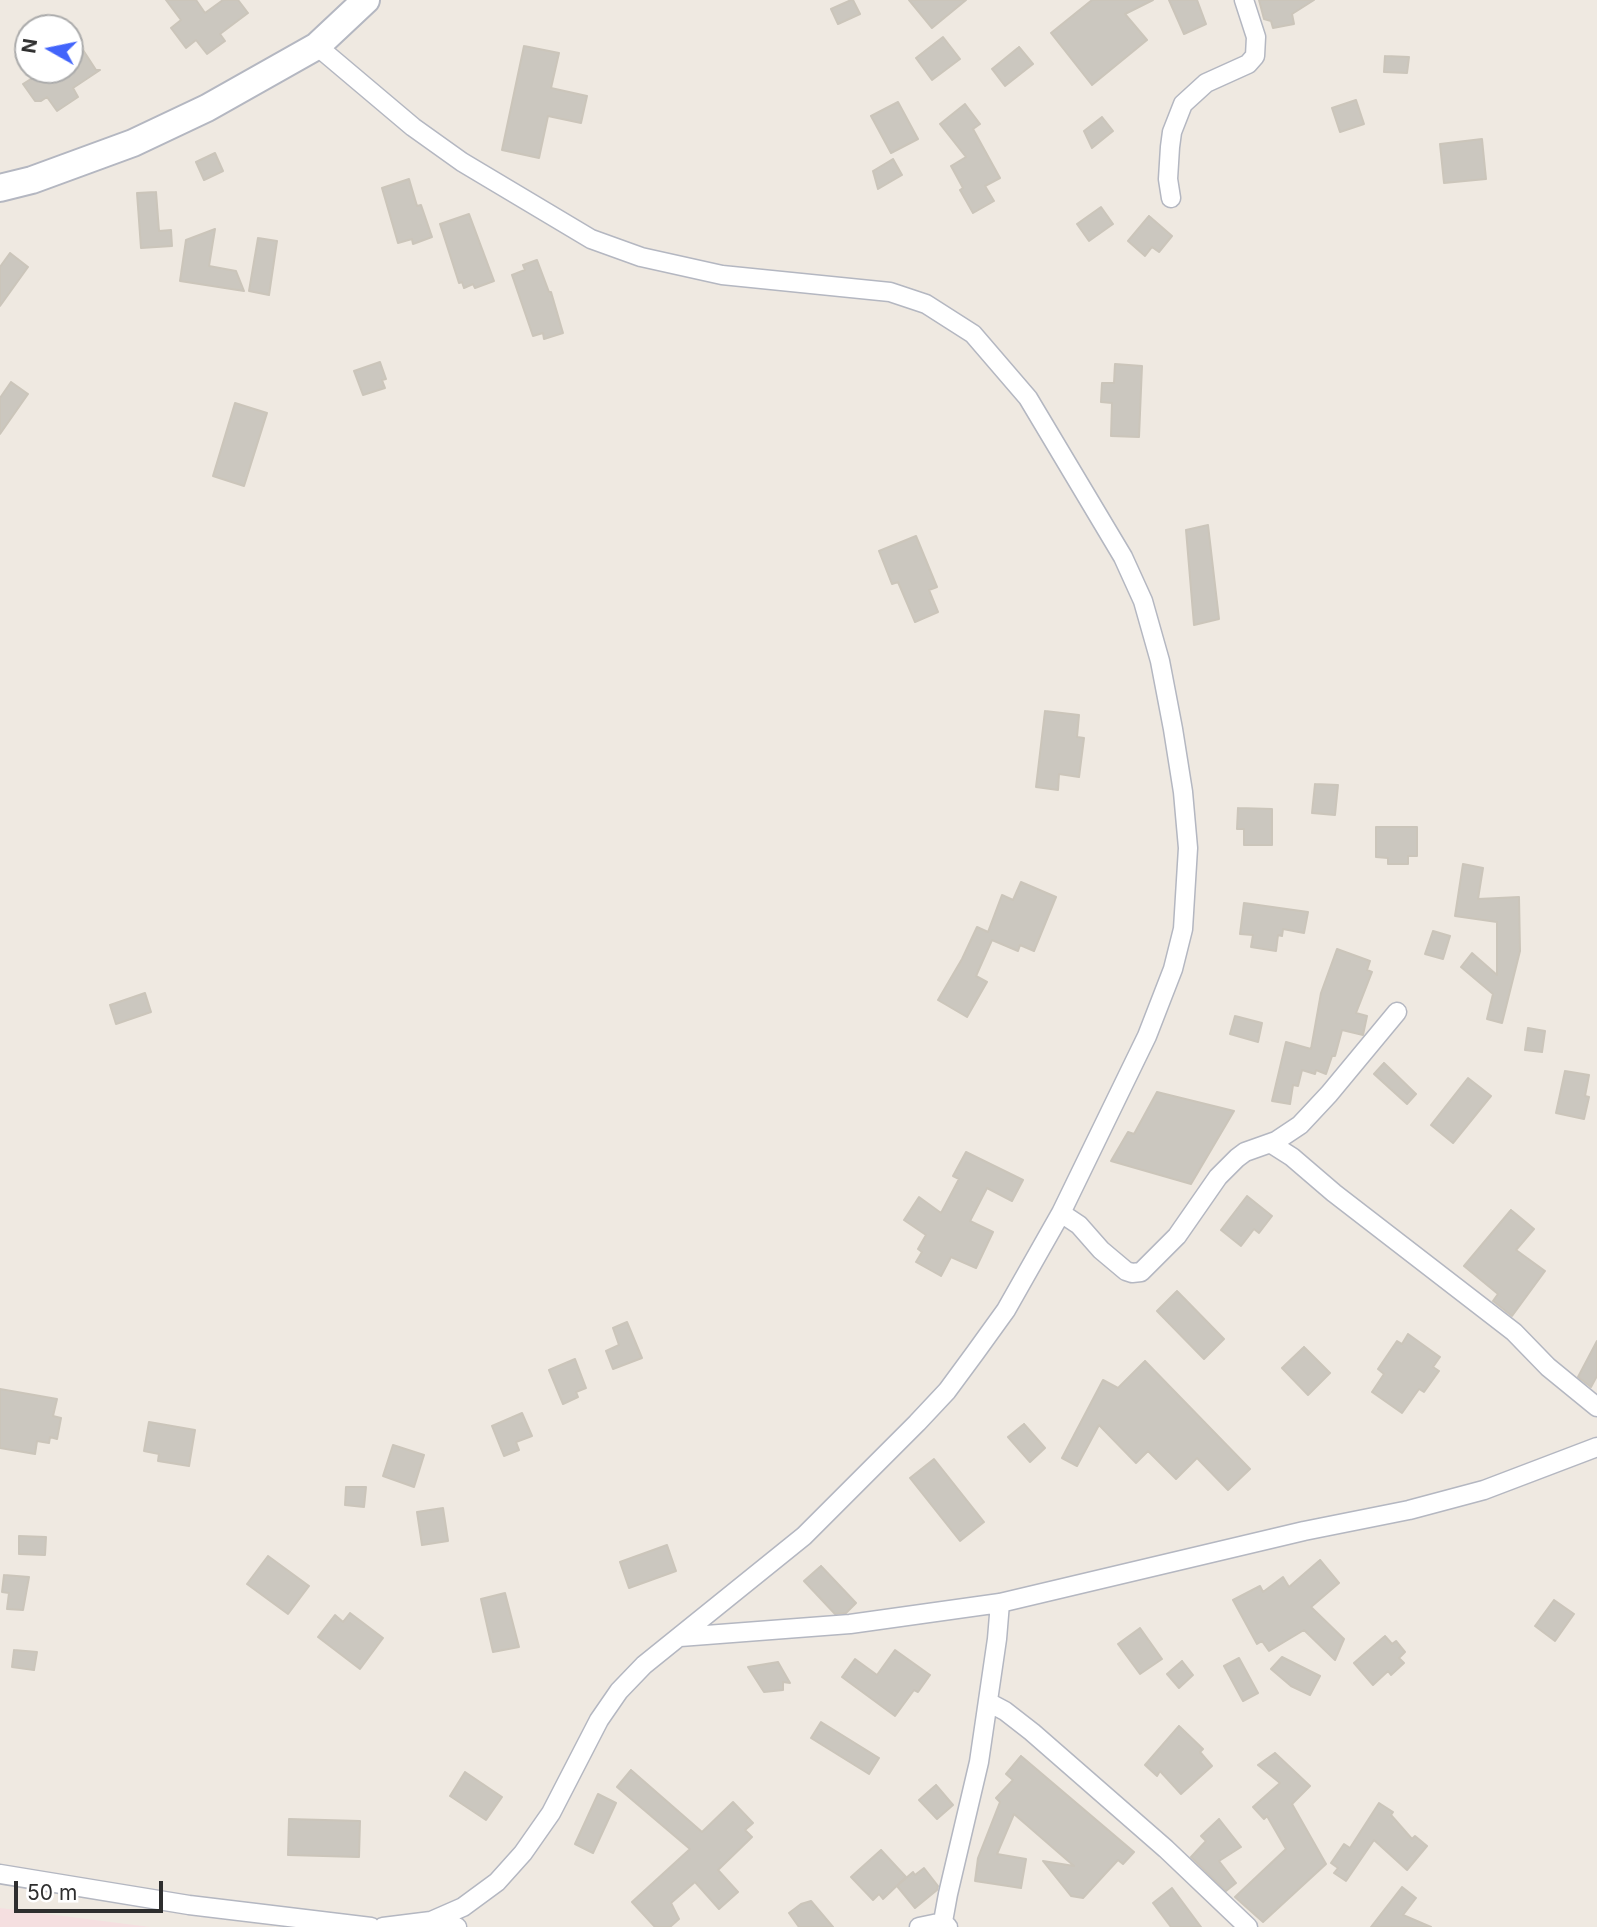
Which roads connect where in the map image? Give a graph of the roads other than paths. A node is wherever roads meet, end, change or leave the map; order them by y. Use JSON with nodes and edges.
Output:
{"nodes":[{"id":1,"x":366,"y":0,"type":"edge"},
{"id":2,"x":1244,"y":0,"type":"edge"},
{"id":3,"x":317,"y":46,"type":"junction"},
{"id":4,"x":0,"y":188,"type":"edge"},
{"id":5,"x":1171,"y":198,"type":"dead end"},
{"id":6,"x":1397,"y":1012,"type":"dead end"},
{"id":7,"x":1270,"y":1143,"type":"junction"},
{"id":8,"x":1061,"y":1213,"type":"junction"},
{"id":9,"x":1597,"y":1407,"type":"edge"},
{"id":10,"x":1597,"y":1447,"type":"edge"},
{"id":11,"x":1000,"y":1603,"type":"junction"},
{"id":12,"x":680,"y":1637,"type":"junction"},
{"id":13,"x":988,"y":1702,"type":"junction"},
{"id":14,"x":0,"y":1874,"type":"edge"},
{"id":15,"x":431,"y":1921,"type":"junction"},
{"id":16,"x":944,"y":1925,"type":"edge"},
{"id":17,"x":371,"y":1927,"type":"edge"},
{"id":18,"x":383,"y":1927,"type":"edge"},
{"id":19,"x":457,"y":1927,"type":"edge"},
{"id":20,"x":919,"y":1927,"type":"edge"},
{"id":21,"x":1248,"y":1927,"type":"edge"}],
"edges":[{"from":1,"to":3,"type":"street"},
{"from":2,"to":5,"type":"street"},
{"from":3,"to":4,"type":"street"},
{"from":3,"to":8,"type":"street"},
{"from":6,"to":7,"type":"street"},
{"from":7,"to":8,"type":"street"},
{"from":7,"to":9,"type":"street"},
{"from":8,"to":12,"type":"street"},
{"from":10,"to":11,"type":"street"},
{"from":11,"to":12,"type":"street"},
{"from":11,"to":13,"type":"street"},
{"from":12,"to":15,"type":"street"},
{"from":13,"to":16,"type":"street"},
{"from":13,"to":21,"type":"street"},
{"from":14,"to":17,"type":"street"},
{"from":15,"to":18,"type":"street"},
{"from":15,"to":19,"type":"street"},
{"from":16,"to":20,"type":"street"}]}
